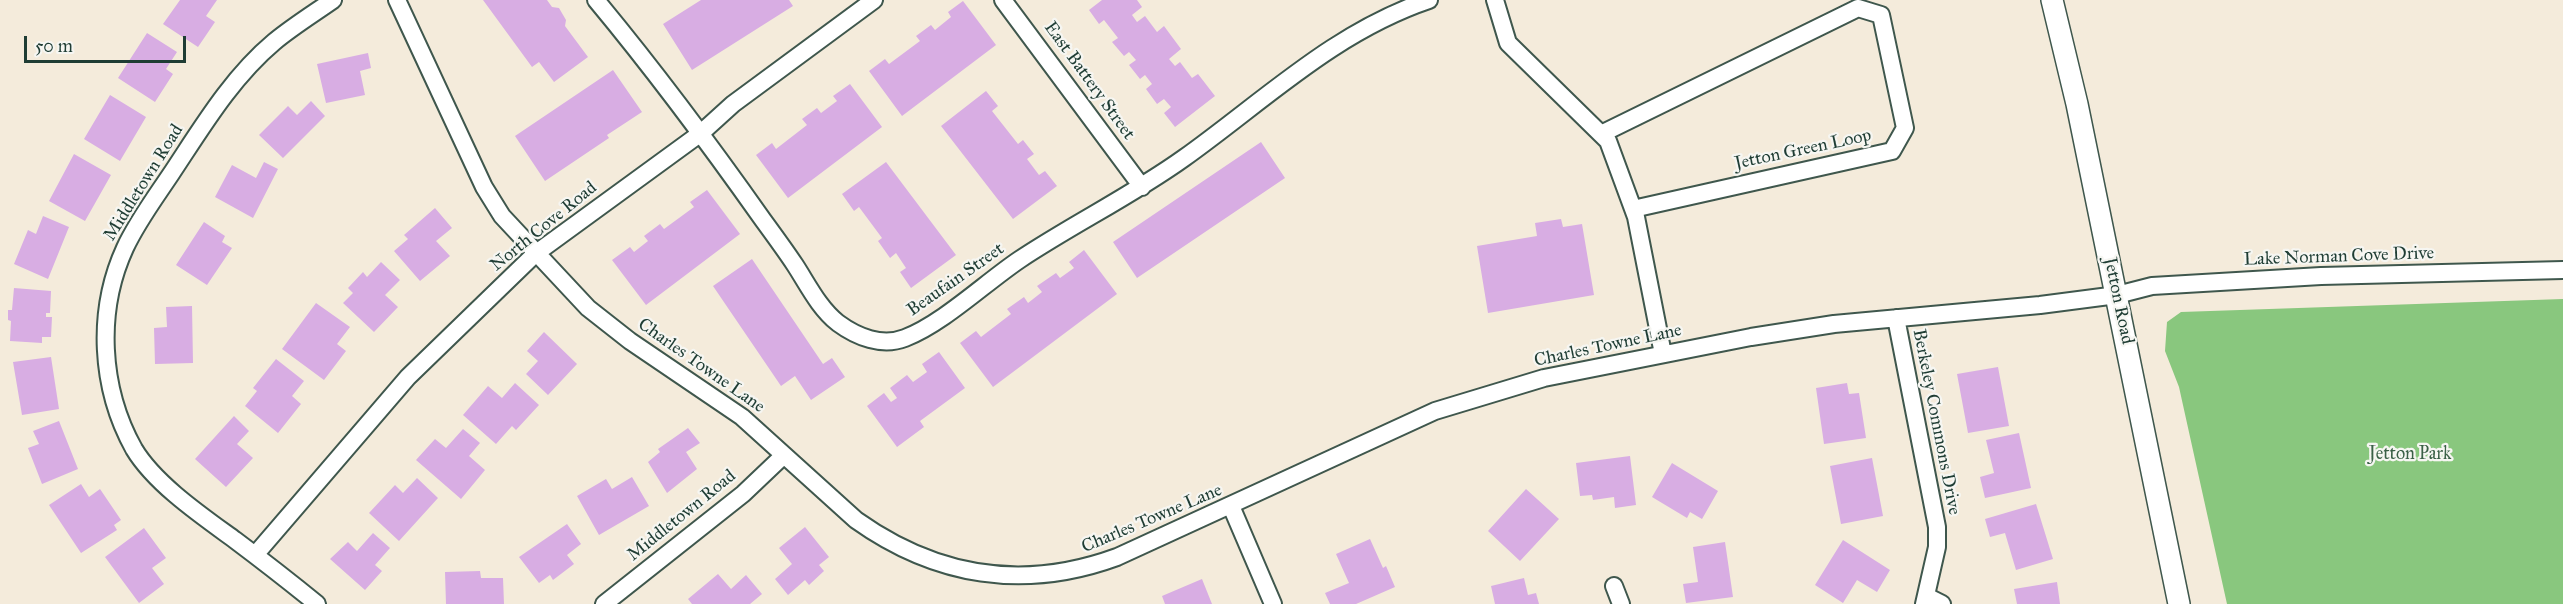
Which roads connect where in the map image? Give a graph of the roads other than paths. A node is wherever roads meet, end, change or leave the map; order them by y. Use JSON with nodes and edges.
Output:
{"nodes":[{"id":1,"x":333,"y":0,"type":"edge"},
{"id":2,"x":397,"y":0,"type":"edge"},
{"id":3,"x":596,"y":0,"type":"edge"},
{"id":4,"x":874,"y":0,"type":"edge"},
{"id":5,"x":1003,"y":0,"type":"edge"},
{"id":6,"x":1429,"y":0,"type":"edge"},
{"id":7,"x":1495,"y":0,"type":"edge"},
{"id":8,"x":2052,"y":0,"type":"edge"},
{"id":9,"x":701,"y":133,"type":"junction"},
{"id":10,"x":1601,"y":134,"type":"junction"},
{"id":11,"x":1142,"y":186,"type":"junction"},
{"id":12,"x":1633,"y":209,"type":"junction"},
{"id":13,"x":535,"y":254,"type":"junction"},
{"id":14,"x":2563,"y":270,"type":"edge"},
{"id":15,"x":2117,"y":295,"type":"junction"},
{"id":16,"x":1896,"y":318,"type":"junction"},
{"id":17,"x":1663,"y":354,"type":"junction"},
{"id":18,"x":783,"y":456,"type":"junction"},
{"id":19,"x":1232,"y":506,"type":"junction"},
{"id":20,"x":255,"y":555,"type":"junction"},
{"id":21,"x":1614,"y":586,"type":"dead end"},
{"id":22,"x":1931,"y":602,"type":"edge"},
{"id":23,"x":317,"y":604,"type":"edge"},
{"id":24,"x":604,"y":604,"type":"edge"},
{"id":25,"x":1273,"y":604,"type":"edge"},
{"id":26,"x":1621,"y":604,"type":"edge"},
{"id":27,"x":2179,"y":604,"type":"edge"}],
"edges":[{"from":1,"to":20,"type":"street","name":"Middletown Road"},
{"from":2,"to":13,"type":"street","name":"Charles Towne Lane"},
{"from":3,"to":9,"type":"street","name":"Beaufain Street"},
{"from":4,"to":9,"type":"street","name":"North Cove Road"},
{"from":5,"to":11,"type":"street","name":"East Battery Street"},
{"from":6,"to":11,"type":"street","name":"Beaufain Street"},
{"from":7,"to":10,"type":"street"},
{"from":8,"to":15,"type":"street","name":"Jetton Road"},
{"from":9,"to":11,"type":"street","name":"Beaufain Street"},
{"from":9,"to":13,"type":"street","name":"North Cove Road"},
{"from":10,"to":12,"type":"street"},
{"from":10,"to":12,"type":"street","name":"Jetton Green Loop"},
{"from":12,"to":17,"type":"street"},
{"from":13,"to":18,"type":"street","name":"Charles Towne Lane"},
{"from":13,"to":20,"type":"street","name":"North Cove Road"},
{"from":14,"to":15,"type":"street","name":"Lake Norman Cove Drive"},
{"from":15,"to":16,"type":"street","name":"Charles Towne Lane"},
{"from":15,"to":27,"type":"street","name":"Jetton Road"},
{"from":16,"to":17,"type":"street","name":"Charles Towne Lane"},
{"from":16,"to":22,"type":"street","name":"Berkeley Commons Drive"},
{"from":17,"to":19,"type":"street","name":"Charles Towne Lane"},
{"from":18,"to":19,"type":"street","name":"Charles Towne Lane"},
{"from":18,"to":24,"type":"street","name":"Middletown Road"},
{"from":19,"to":25,"type":"street"},
{"from":20,"to":23,"type":"street","name":"Middletown Road"},
{"from":21,"to":26,"type":"street"}]}
